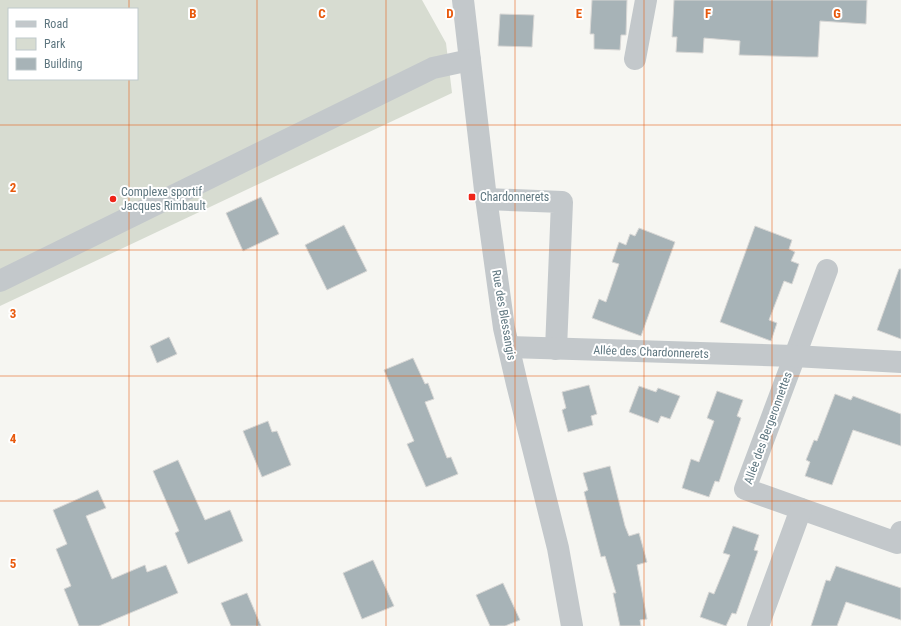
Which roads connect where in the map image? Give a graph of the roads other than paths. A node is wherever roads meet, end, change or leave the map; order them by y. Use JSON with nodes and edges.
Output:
{"nodes":[{"id":1,"x":463,"y":0,"type":"edge"},
{"id":2,"x":646,"y":0,"type":"edge"},
{"id":3,"x":634,"y":59,"type":"dead end"},
{"id":4,"x":470,"y":60,"type":"junction"},
{"id":5,"x":486,"y":199,"type":"junction"},
{"id":6,"x":827,"y":270,"type":"dead end"},
{"id":7,"x":0,"y":281,"type":"edge"},
{"id":8,"x":509,"y":347,"type":"junction"},
{"id":9,"x":556,"y":349,"type":"junction"},
{"id":10,"x":794,"y":356,"type":"junction"},
{"id":11,"x":901,"y":362,"type":"edge"},
{"id":12,"x":801,"y":509,"type":"junction"},
{"id":13,"x":901,"y":532,"type":"edge"},
{"id":14,"x":572,"y":626,"type":"edge"},
{"id":15,"x":758,"y":626,"type":"edge"}],
"edges":[{"from":1,"to":4,"type":"street","name":"Rue des Blessangis"},
{"from":2,"to":3,"type":"street"},
{"from":4,"to":5,"type":"street","name":"Rue des Blessangis"},
{"from":4,"to":7,"type":"street"},
{"from":5,"to":8,"type":"street","name":"Rue des Blessangis"},
{"from":5,"to":9,"type":"street"},
{"from":6,"to":10,"type":"street"},
{"from":8,"to":9,"type":"street","name":"Allée des Chardonnerets"},
{"from":8,"to":14,"type":"street","name":"Rue des Blessangis"},
{"from":9,"to":10,"type":"street","name":"Allée des Chardonnerets"},
{"from":10,"to":11,"type":"street","name":"Allée des Chardonnerets"},
{"from":10,"to":12,"type":"street","name":"Allée des Bergeronnettes"},
{"from":12,"to":13,"type":"street","name":"Allée des Bergeronnettes"},
{"from":12,"to":15,"type":"street"}]}
